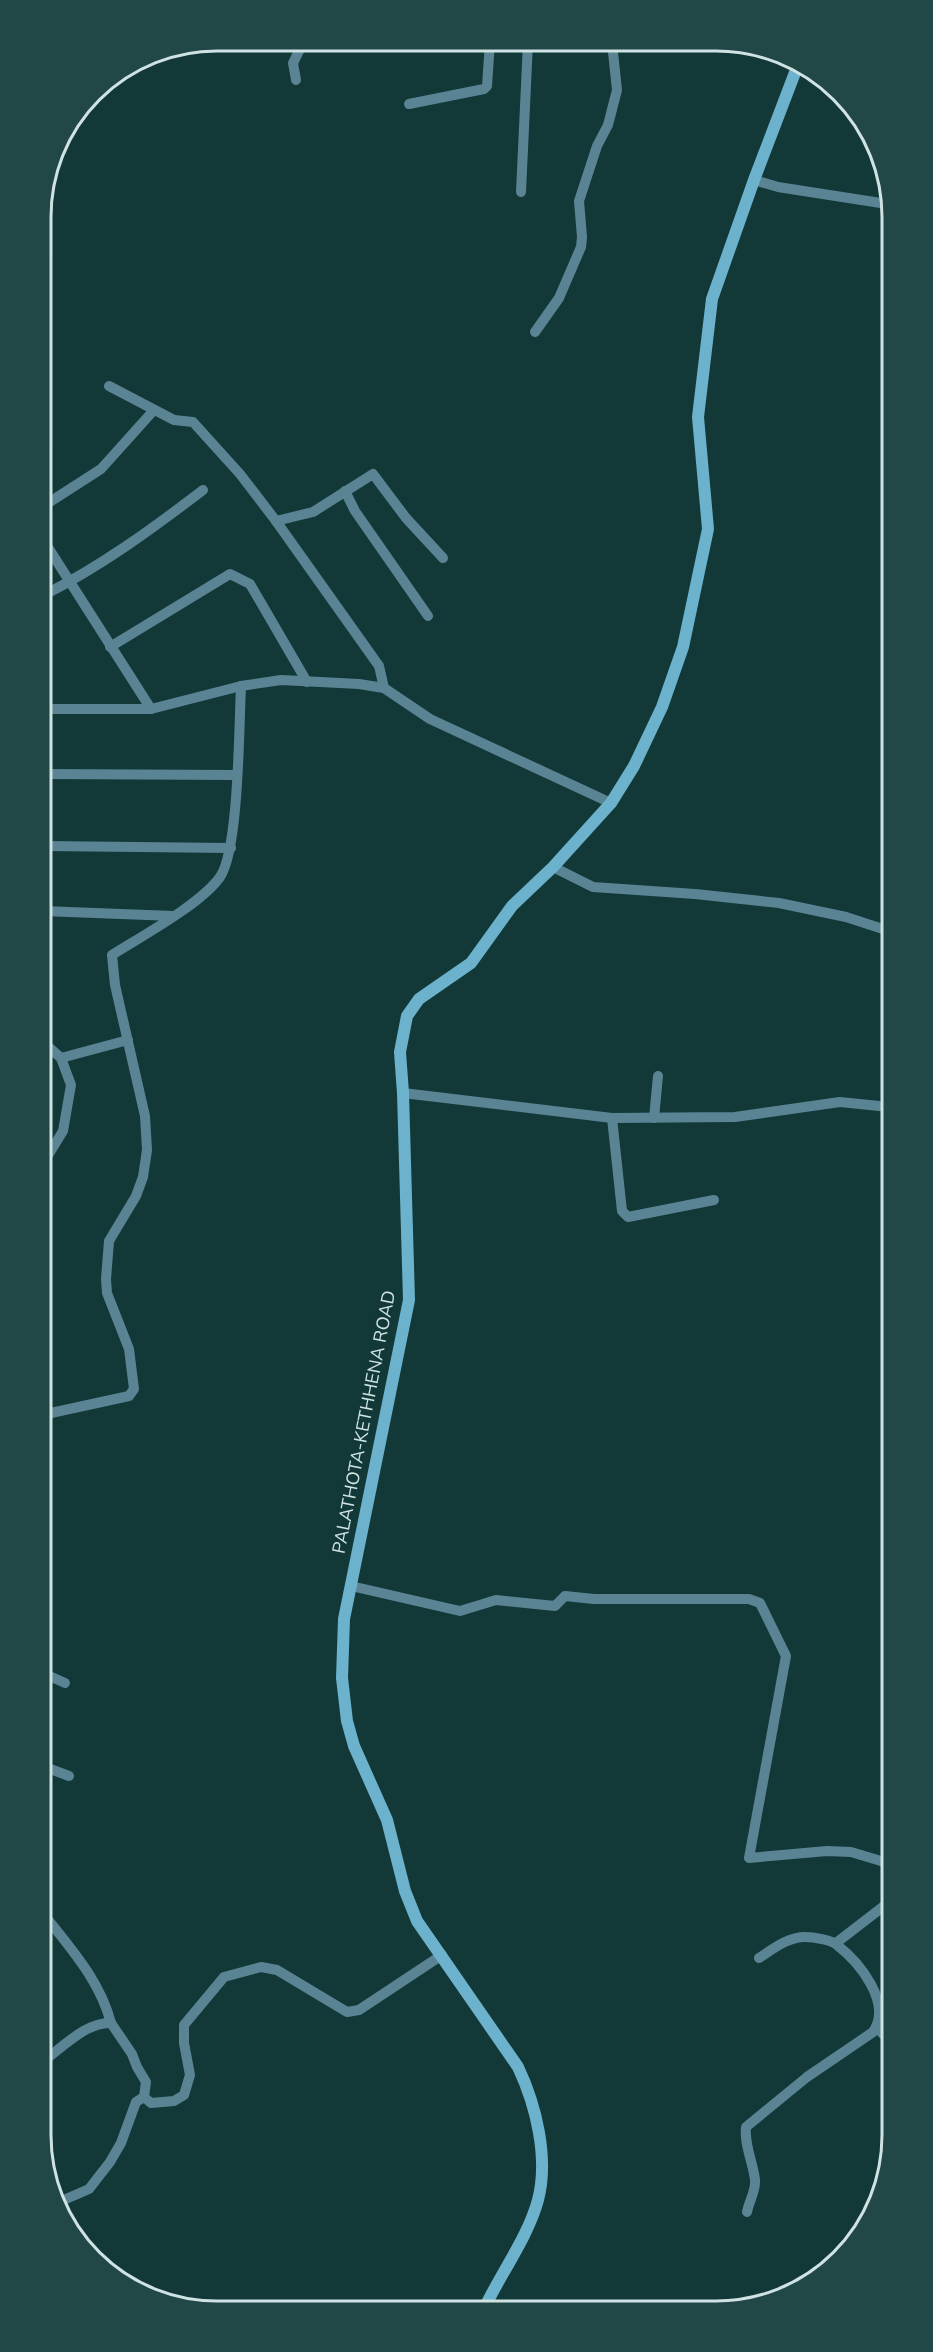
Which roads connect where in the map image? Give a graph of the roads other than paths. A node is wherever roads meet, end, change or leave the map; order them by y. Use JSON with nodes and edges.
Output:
{"nodes":[{"id":1,"x":298,"y":51,"type":"edge"},
{"id":2,"x":489,"y":51,"type":"edge"},
{"id":3,"x":528,"y":51,"type":"edge"},
{"id":4,"x":613,"y":51,"type":"edge"},
{"id":5,"x":795,"y":71,"type":"edge"},
{"id":6,"x":296,"y":80,"type":"dead end"},
{"id":7,"x":409,"y":104,"type":"dead end"},
{"id":8,"x":754,"y":180,"type":"junction"},
{"id":9,"x":521,"y":192,"type":"dead end"},
{"id":10,"x":881,"y":203,"type":"edge"},
{"id":11,"x":535,"y":332,"type":"dead end"},
{"id":12,"x":109,"y":386,"type":"dead end"},
{"id":13,"x":154,"y":410,"type":"junction"},
{"id":14,"x":203,"y":490,"type":"dead end"},
{"id":15,"x":345,"y":490,"type":"junction"},
{"id":16,"x":51,"y":501,"type":"edge"},
{"id":17,"x":276,"y":521,"type":"junction"},
{"id":18,"x":51,"y":553,"type":"edge"},
{"id":19,"x":443,"y":558,"type":"dead end"},
{"id":20,"x":69,"y":582,"type":"junction"},
{"id":21,"x":51,"y":591,"type":"edge"},
{"id":22,"x":428,"y":616,"type":"dead end"},
{"id":23,"x":110,"y":646,"type":"junction"},
{"id":24,"x":307,"y":682,"type":"junction"},
{"id":25,"x":241,"y":686,"type":"junction"},
{"id":26,"x":384,"y":688,"type":"junction"},
{"id":27,"x":51,"y":709,"type":"edge"},
{"id":28,"x":151,"y":709,"type":"junction"},
{"id":29,"x":51,"y":774,"type":"edge"},
{"id":30,"x":236,"y":775,"type":"junction"},
{"id":31,"x":611,"y":803,"type":"junction"},
{"id":32,"x":51,"y":846,"type":"edge"},
{"id":33,"x":231,"y":848,"type":"junction"},
{"id":34,"x":553,"y":867,"type":"junction"},
{"id":35,"x":51,"y":911,"type":"edge"},
{"id":36,"x":173,"y":916,"type":"junction"},
{"id":37,"x":882,"y":929,"type":"edge"},
{"id":38,"x":128,"y":1040,"type":"junction"},
{"id":39,"x":51,"y":1049,"type":"edge"},
{"id":40,"x":61,"y":1058,"type":"junction"},
{"id":41,"x":658,"y":1076,"type":"dead end"},
{"id":42,"x":403,"y":1093,"type":"junction"},
{"id":43,"x":882,"y":1106,"type":"edge"},
{"id":44,"x":612,"y":1118,"type":"junction"},
{"id":45,"x":654,"y":1118,"type":"junction"},
{"id":46,"x":51,"y":1151,"type":"edge"},
{"id":47,"x":714,"y":1200,"type":"dead end"},
{"id":48,"x":51,"y":1413,"type":"edge"},
{"id":49,"x":351,"y":1586,"type":"junction"},
{"id":50,"x":51,"y":1677,"type":"edge"},
{"id":51,"x":65,"y":1683,"type":"dead end"},
{"id":52,"x":51,"y":1769,"type":"edge"},
{"id":53,"x":69,"y":1776,"type":"dead end"},
{"id":54,"x":882,"y":1861,"type":"edge"},
{"id":55,"x":882,"y":1908,"type":"edge"},
{"id":56,"x":51,"y":1923,"type":"edge"},
{"id":57,"x":836,"y":1943,"type":"junction"},
{"id":58,"x":442,"y":1955,"type":"junction"},
{"id":59,"x":759,"y":1958,"type":"dead end"},
{"id":60,"x":111,"y":2023,"type":"junction"},
{"id":61,"x":876,"y":2027,"type":"junction"},
{"id":62,"x":882,"y":2033,"type":"edge"},
{"id":63,"x":51,"y":2055,"type":"edge"},
{"id":64,"x":144,"y":2097,"type":"junction"},
{"id":65,"x":65,"y":2200,"type":"edge"},
{"id":66,"x":747,"y":2212,"type":"dead end"},
{"id":67,"x":487,"y":2301,"type":"edge"}],
"edges":[{"from":1,"to":6,"type":"street"},
{"from":2,"to":7,"type":"street"},
{"from":3,"to":9,"type":"street"},
{"from":4,"to":11,"type":"street"},
{"from":5,"to":8,"type":"street","name":"PALATHOTA-KETHHENA ROAD"},
{"from":8,"to":10,"type":"street"},
{"from":8,"to":31,"type":"street","name":"PALATHOTA-KETHHENA ROAD"},
{"from":12,"to":13,"type":"street"},
{"from":13,"to":16,"type":"street"},
{"from":13,"to":17,"type":"street"},
{"from":14,"to":20,"type":"street"},
{"from":15,"to":17,"type":"street"},
{"from":15,"to":19,"type":"street"},
{"from":15,"to":22,"type":"street"},
{"from":17,"to":26,"type":"street"},
{"from":18,"to":20,"type":"street"},
{"from":20,"to":21,"type":"street"},
{"from":20,"to":23,"type":"street"},
{"from":23,"to":24,"type":"street"},
{"from":23,"to":28,"type":"street"},
{"from":24,"to":25,"type":"street"},
{"from":24,"to":26,"type":"street"},
{"from":25,"to":28,"type":"street"},
{"from":25,"to":30,"type":"street"},
{"from":26,"to":31,"type":"street"},
{"from":27,"to":28,"type":"street"},
{"from":29,"to":30,"type":"street"},
{"from":30,"to":33,"type":"street"},
{"from":31,"to":34,"type":"street","name":"PALATHOTA-KETHHENA ROAD"},
{"from":32,"to":33,"type":"street"},
{"from":33,"to":36,"type":"street"},
{"from":34,"to":37,"type":"street"},
{"from":34,"to":42,"type":"street","name":"PALATHOTA-KETHHENA ROAD"},
{"from":35,"to":36,"type":"street"},
{"from":36,"to":38,"type":"street"},
{"from":38,"to":40,"type":"street"},
{"from":38,"to":48,"type":"street"},
{"from":39,"to":40,"type":"street"},
{"from":40,"to":46,"type":"street"},
{"from":41,"to":45,"type":"street"},
{"from":42,"to":44,"type":"street"},
{"from":42,"to":49,"type":"street","name":"PALATHOTA-KETHHENA ROAD"},
{"from":43,"to":45,"type":"street"},
{"from":44,"to":45,"type":"street"},
{"from":44,"to":47,"type":"street"},
{"from":49,"to":54,"type":"street"},
{"from":49,"to":58,"type":"street","name":"PALATHOTA-KETHHENA ROAD"},
{"from":50,"to":51,"type":"street"},
{"from":52,"to":53,"type":"street"},
{"from":55,"to":57,"type":"street"},
{"from":56,"to":60,"type":"street"},
{"from":57,"to":59,"type":"street"},
{"from":57,"to":61,"type":"street"},
{"from":58,"to":64,"type":"street"},
{"from":58,"to":67,"type":"street","name":"PALATHOTA-KETHHENA ROAD"},
{"from":60,"to":63,"type":"street"},
{"from":60,"to":64,"type":"street"},
{"from":61,"to":62,"type":"street"},
{"from":61,"to":66,"type":"street"},
{"from":64,"to":65,"type":"street"}]}
